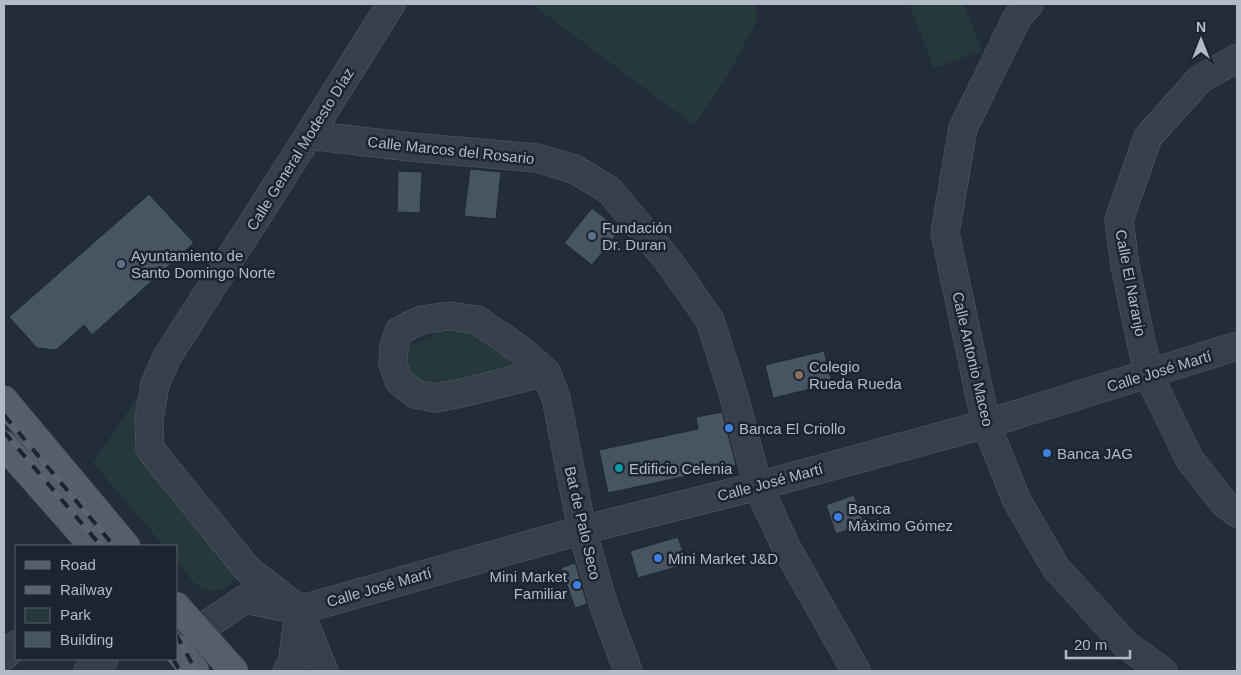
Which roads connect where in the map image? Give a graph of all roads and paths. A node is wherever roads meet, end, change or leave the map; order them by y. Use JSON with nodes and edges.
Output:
{"nodes":[{"id":1,"x":391,"y":4,"type":"edge"},
{"id":2,"x":1029,"y":4,"type":"edge"},
{"id":3,"x":1237,"y":58,"type":"edge"},
{"id":4,"x":309,"y":135,"type":"junction"},
{"id":5,"x":1237,"y":346,"type":"edge"},
{"id":6,"x":546,"y":372,"type":"junction"},
{"id":7,"x":1148,"y":374,"type":"junction"},
{"id":8,"x":4,"y":400,"type":"edge"},
{"id":9,"x":986,"y":424,"type":"junction"},
{"id":10,"x":4,"y":445,"type":"edge"},
{"id":11,"x":758,"y":486,"type":"junction"},
{"id":12,"x":1237,"y":512,"type":"edge"},
{"id":13,"x":582,"y":530,"type":"junction"},
{"id":14,"x":93,"y":545,"type":"edge"},
{"id":15,"x":125,"y":545,"type":"edge"},
{"id":16,"x":178,"y":608,"type":"edge"},
{"id":17,"x":299,"y":610,"type":"junction"},
{"id":18,"x":198,"y":631,"type":"junction"},
{"id":19,"x":15,"y":647,"type":"edge"},
{"id":20,"x":4,"y":656,"type":"edge"},
{"id":21,"x":184,"y":658,"type":"edge"},
{"id":22,"x":103,"y":660,"type":"edge"},
{"id":23,"x":88,"y":671,"type":"edge"},
{"id":24,"x":234,"y":671,"type":"edge"},
{"id":25,"x":287,"y":671,"type":"edge"},
{"id":26,"x":324,"y":671,"type":"edge"},
{"id":27,"x":628,"y":671,"type":"edge"},
{"id":28,"x":856,"y":671,"type":"edge"},
{"id":29,"x":1164,"y":671,"type":"edge"}],
"edges":[{"from":1,"to":4,"type":"street","name":"Calle General Modesto Díaz"},
{"from":2,"to":9,"type":"street","name":"Calle Antonio Maceo"},
{"from":3,"to":7,"type":"street","name":"Calle El Naranjo"},
{"from":4,"to":11,"type":"street","name":"Calle Marcos del Rosario"},
{"from":4,"to":17,"type":"street","name":"Calle General Modesto Díaz"},
{"from":5,"to":7,"type":"street","name":"Calle José Martí"},
{"from":6,"to":6,"type":"street","name":"Bat de Palo Seco"},
{"from":6,"to":13,"type":"street","name":"Bat de Palo Seco"},
{"from":7,"to":9,"type":"street","name":"Calle José Martí"},
{"from":7,"to":12,"type":"street","name":"Calle El Naranjo"},
{"from":8,"to":15,"type":"main road"},
{"from":9,"to":11,"type":"street","name":"Calle José Martí"},
{"from":9,"to":29,"type":"street","name":"Calle Antonio Maceo"},
{"from":10,"to":14,"type":"main road"},
{"from":11,"to":13,"type":"street","name":"Calle José Martí"},
{"from":11,"to":28,"type":"street","name":"Calle Marcos del Rosario"},
{"from":13,"to":17,"type":"street","name":"Calle José Martí"},
{"from":13,"to":27,"type":"street","name":"Bat de Palo Seco"},
{"from":16,"to":18,"type":"main road"},
{"from":17,"to":18,"type":"street"},
{"from":17,"to":25,"type":"street"},
{"from":17,"to":26,"type":"street"},
{"from":18,"to":21,"type":"street"},
{"from":18,"to":24,"type":"main road"},
{"from":19,"to":20,"type":"street"},
{"from":22,"to":23,"type":"street"}]}
